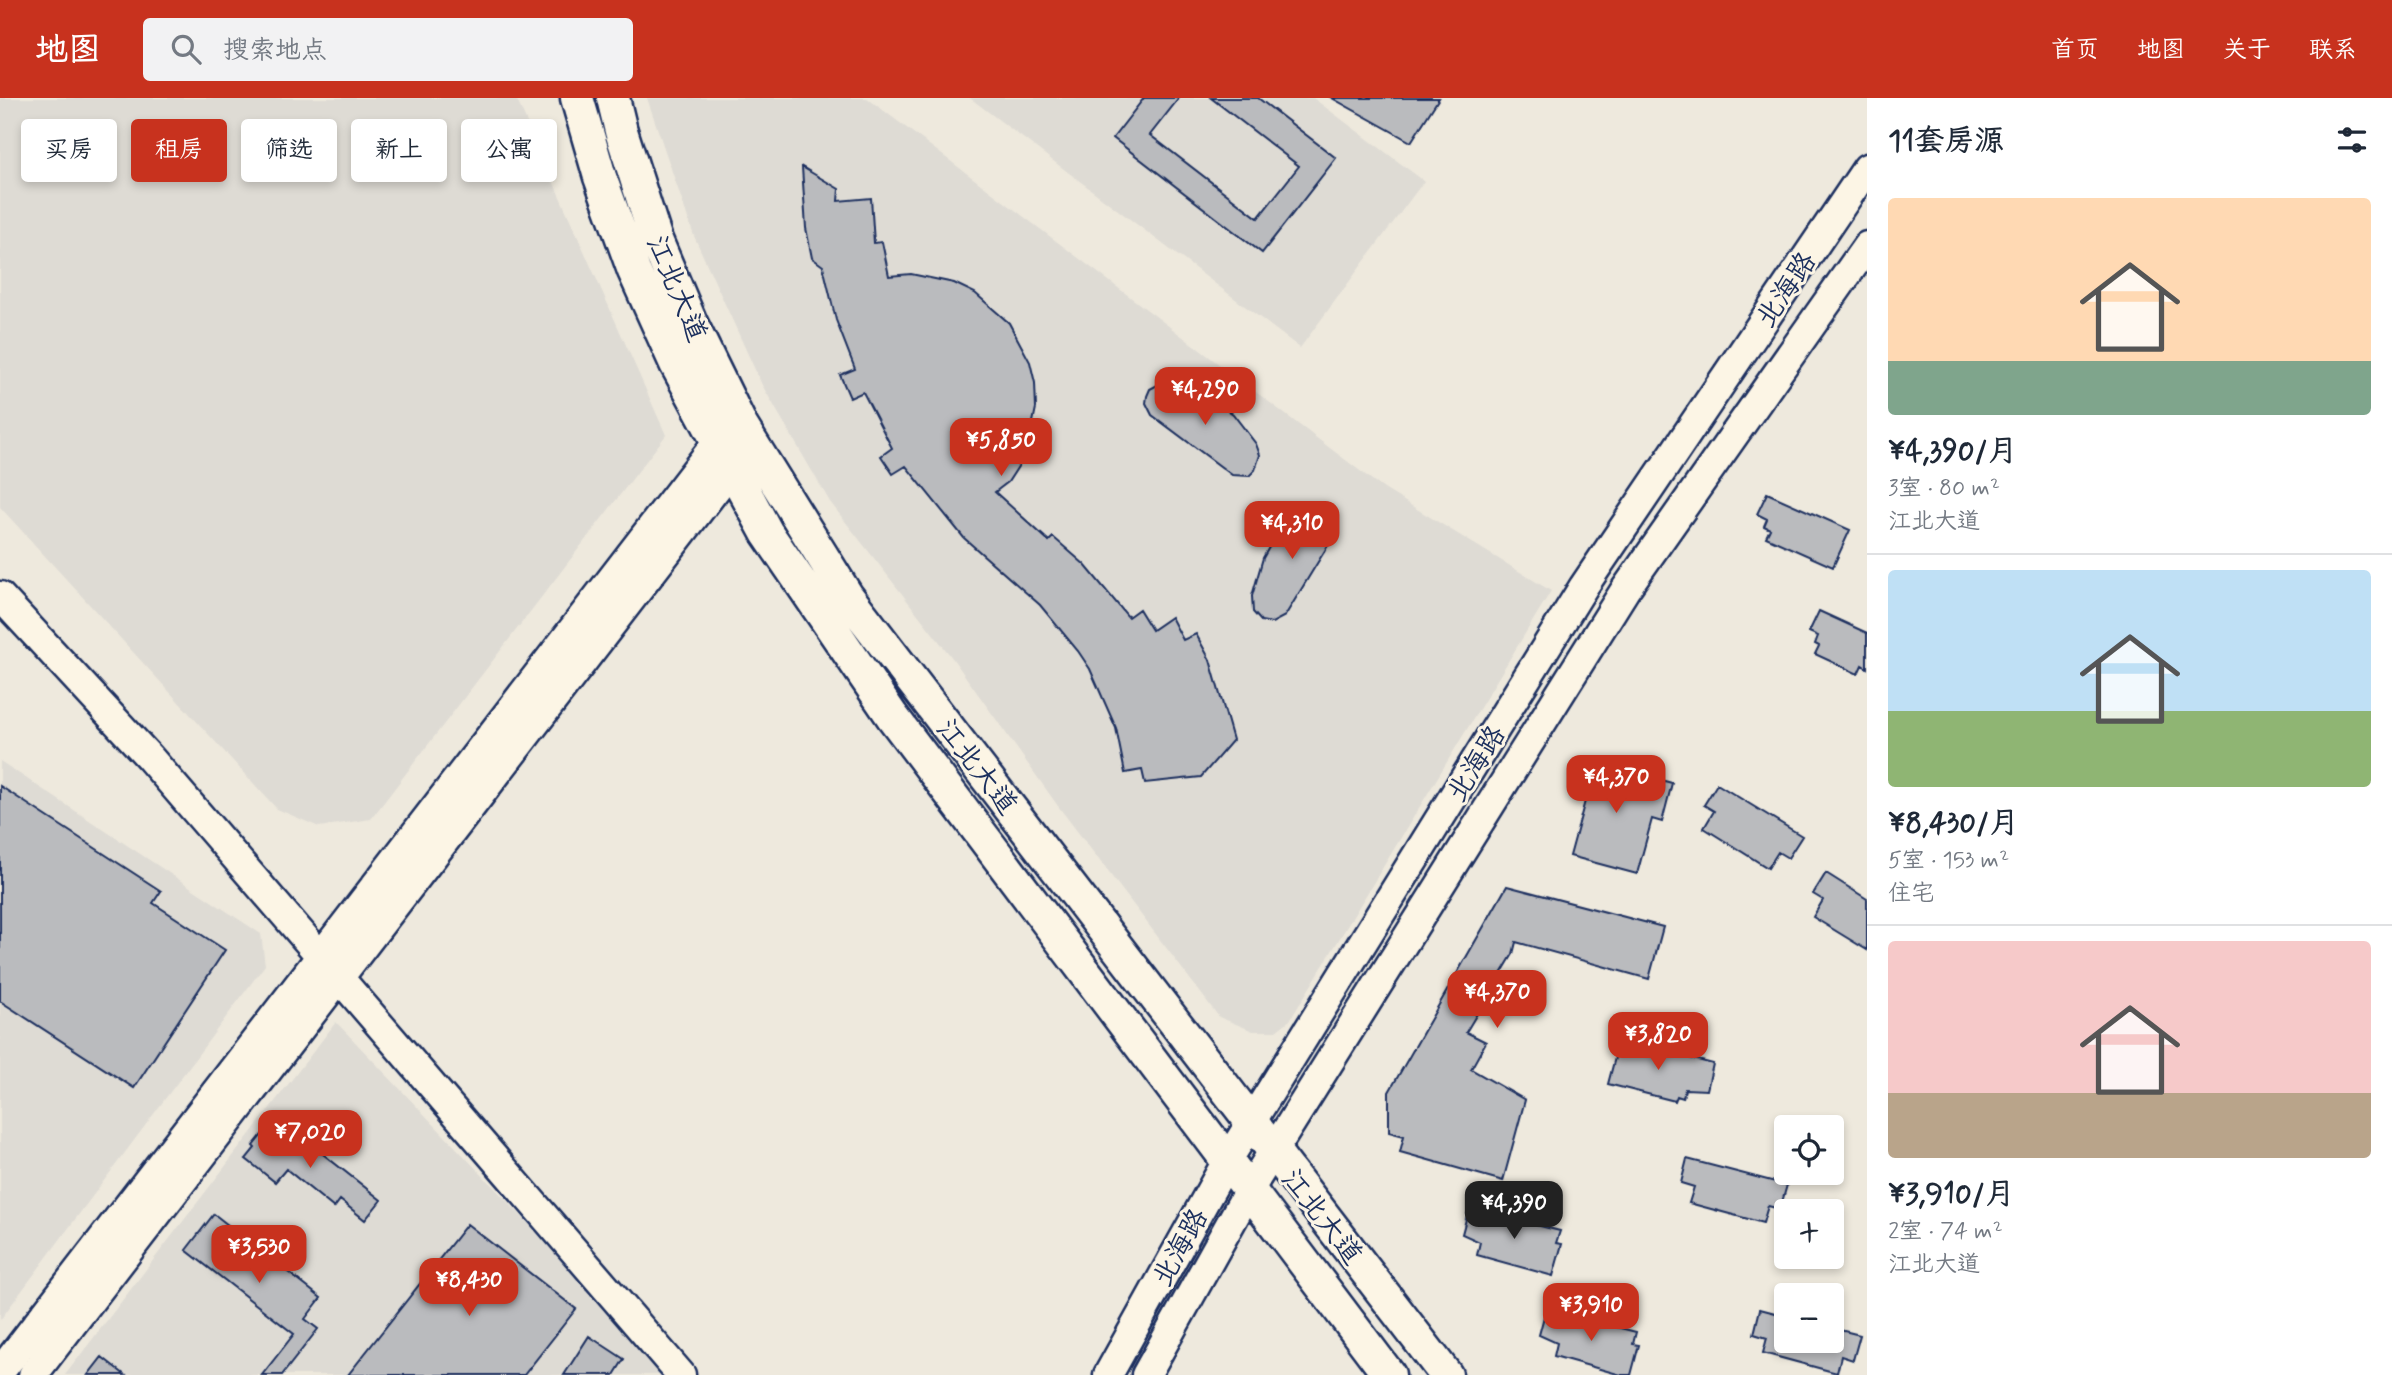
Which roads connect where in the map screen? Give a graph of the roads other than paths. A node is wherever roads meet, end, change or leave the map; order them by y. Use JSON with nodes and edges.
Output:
{"nodes":[{"id":1,"x":577,"y":98,"type":"edge"},
{"id":2,"x":613,"y":98,"type":"edge"},
{"id":3,"x":1867,"y":168,"type":"edge"},
{"id":4,"x":1867,"y":246,"type":"edge"},
{"id":5,"x":731,"y":445,"type":"junction"},
{"id":6,"x":0,"y":596,"type":"edge"},
{"id":7,"x":320,"y":956,"type":"junction"},
{"id":8,"x":339,"y":978,"type":"junction"},
{"id":9,"x":1252,"y":1122,"type":"junction"},
{"id":10,"x":1274,"y":1151,"type":"junction"},
{"id":11,"x":1227,"y":1161,"type":"junction"},
{"id":12,"x":1250,"y":1190,"type":"junction"},
{"id":13,"x":0,"y":1372,"type":"edge"},
{"id":14,"x":33,"y":1375,"type":"edge"},
{"id":15,"x":681,"y":1375,"type":"edge"},
{"id":16,"x":1108,"y":1375,"type":"edge"},
{"id":17,"x":1146,"y":1375,"type":"edge"},
{"id":18,"x":1388,"y":1375,"type":"edge"},
{"id":19,"x":1446,"y":1375,"type":"edge"}],
"edges":[{"from":1,"to":5,"type":"main road","name":"江北大道"},
{"from":2,"to":5,"type":"main road","name":"江北大道"},
{"from":3,"to":9,"type":"street","name":"北海路"},
{"from":4,"to":10,"type":"street","name":"北海路"},
{"from":5,"to":7,"type":"street"},
{"from":5,"to":8,"type":"street"},
{"from":5,"to":9,"type":"main road","name":"江北大道"},
{"from":5,"to":11,"type":"main road","name":"江北大道"},
{"from":6,"to":7,"type":"street"},
{"from":7,"to":8,"type":"street"},
{"from":7,"to":13,"type":"street"},
{"from":8,"to":14,"type":"street"},
{"from":8,"to":15,"type":"street"},
{"from":9,"to":10,"type":"main road","name":"江北大道"},
{"from":9,"to":11,"type":"street","name":"北海路"},
{"from":10,"to":12,"type":"street","name":"北海路"},
{"from":10,"to":19,"type":"main road","name":"江北大道"},
{"from":11,"to":12,"type":"main road","name":"江北大道"},
{"from":11,"to":16,"type":"street","name":"北海路"},
{"from":12,"to":17,"type":"street","name":"北海路"},
{"from":12,"to":18,"type":"main road","name":"江北大道"}]}
